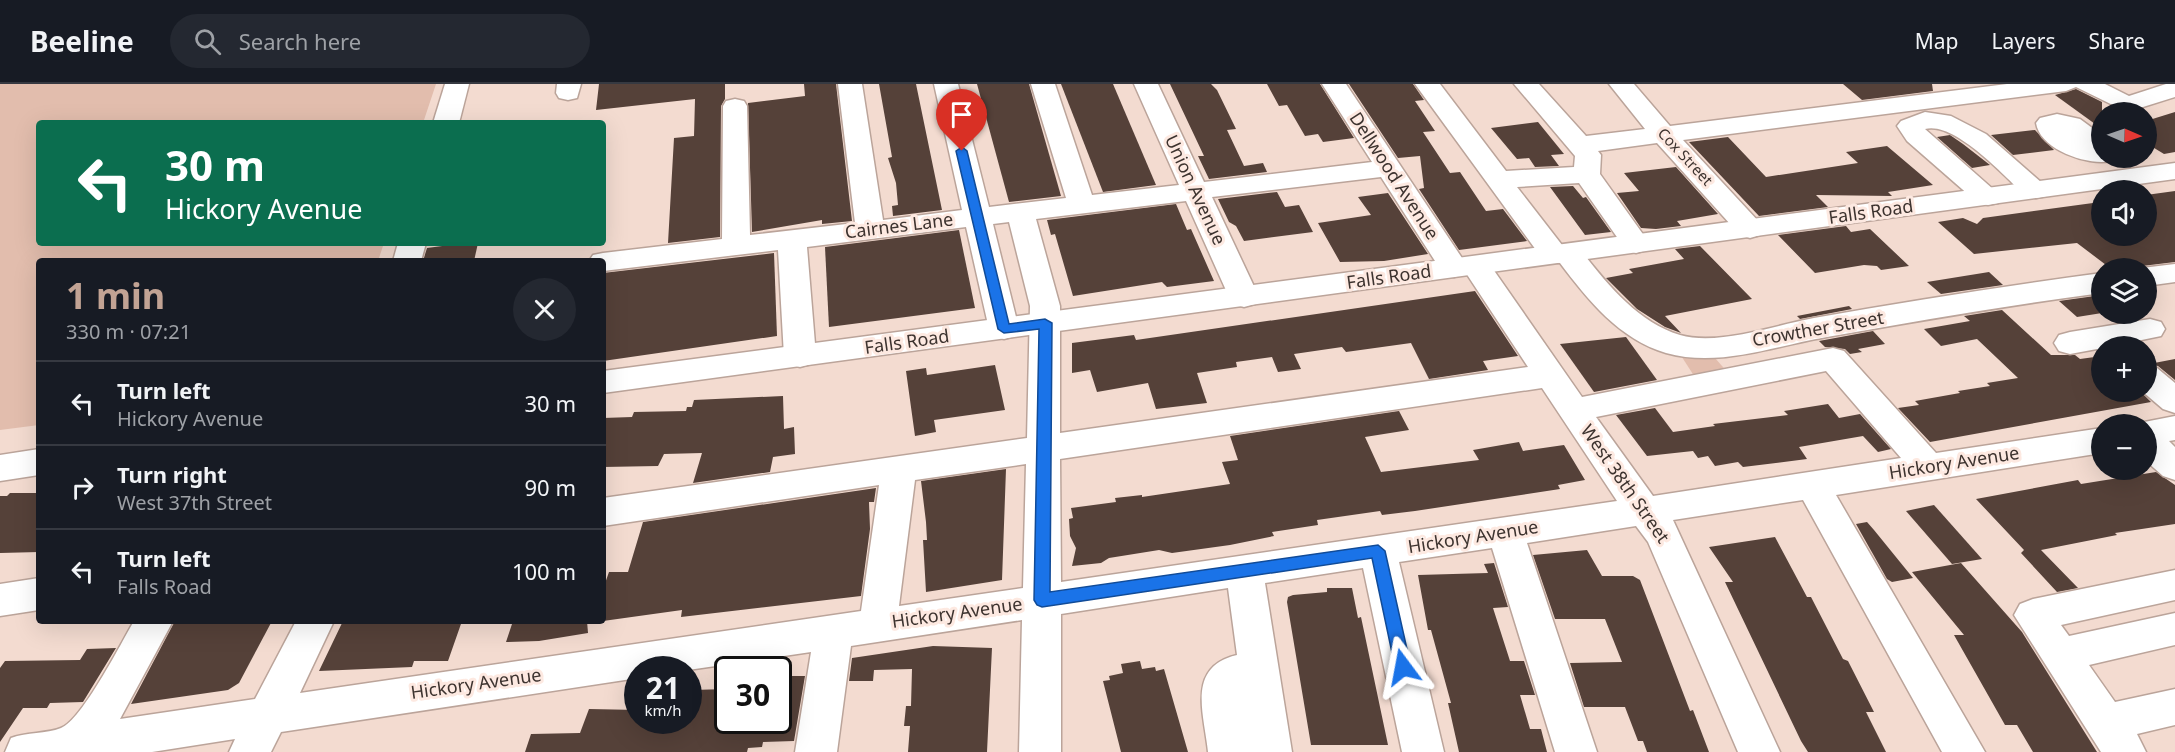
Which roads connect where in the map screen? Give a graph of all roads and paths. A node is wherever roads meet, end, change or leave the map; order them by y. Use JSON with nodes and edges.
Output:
{"nodes":[{"id":1,"x":457,"y":84,"type":"edge"},
{"id":2,"x":850,"y":84,"type":"edge"},
{"id":3,"x":946,"y":84,"type":"edge"},
{"id":4,"x":1043,"y":84,"type":"edge"},
{"id":5,"x":1146,"y":84,"type":"edge"},
{"id":6,"x":1334,"y":84,"type":"edge"},
{"id":7,"x":1426,"y":84,"type":"edge"},
{"id":8,"x":1526,"y":84,"type":"edge"},
{"id":9,"x":1621,"y":84,"type":"edge"},
{"id":10,"x":1909,"y":84,"type":"edge"},
{"id":11,"x":2066,"y":84,"type":"edge"},
{"id":12,"x":2086,"y":84,"type":"edge"},
{"id":13,"x":2175,"y":89,"type":"edge"},
{"id":14,"x":1933,"y":101,"type":"junction"},
{"id":15,"x":735,"y":106,"type":"dead end"},
{"id":16,"x":447,"y":120,"type":"edge"},
{"id":17,"x":1663,"y":134,"type":"junction"},
{"id":18,"x":1580,"y":145,"type":"junction"},
{"id":19,"x":1389,"y":168,"type":"junction"},
{"id":20,"x":2126,"y":168,"type":"edge"},
{"id":21,"x":2175,"y":171,"type":"edge"},
{"id":22,"x":1587,"y":174,"type":"junction"},
{"id":23,"x":2137,"y":176,"type":"junction"},
{"id":24,"x":1498,"y":180,"type":"junction"},
{"id":25,"x":2036,"y":190,"type":"junction"},
{"id":26,"x":1196,"y":191,"type":"junction"},
{"id":27,"x":1988,"y":196,"type":"junction"},
{"id":28,"x":1082,"y":205,"type":"junction"},
{"id":29,"x":1020,"y":212,"type":"junction"},
{"id":30,"x":978,"y":217,"type":"junction"},
{"id":31,"x":1750,"y":229,"type":"junction"},
{"id":32,"x":870,"y":230,"type":"junction"},
{"id":33,"x":792,"y":239,"type":"junction"},
{"id":34,"x":1636,"y":244,"type":"junction"},
{"id":35,"x":736,"y":246,"type":"junction"},
{"id":36,"x":1561,"y":254,"type":"junction"},
{"id":37,"x":606,"y":262,"type":"edge"},
{"id":38,"x":1465,"y":267,"type":"junction"},
{"id":39,"x":2175,"y":273,"type":"edge"},
{"id":40,"x":2157,"y":275,"type":"edge"},
{"id":41,"x":2091,"y":284,"type":"edge"},
{"id":42,"x":1244,"y":297,"type":"junction"},
{"id":43,"x":1045,"y":323,"type":"junction"},
{"id":44,"x":1004,"y":329,"type":"junction"},
{"id":45,"x":2150,"y":329,"type":"dead end"},
{"id":46,"x":1801,"y":331,"type":"junction"},
{"id":47,"x":2127,"y":336,"type":"edge"},
{"id":48,"x":1747,"y":341,"type":"junction"},
{"id":49,"x":2091,"y":342,"type":"edge"},
{"id":50,"x":2070,"y":343,"type":"dead end"},
{"id":51,"x":1675,"y":344,"type":"junction"},
{"id":52,"x":800,"y":356,"type":"junction"},
{"id":53,"x":1830,"y":359,"type":"junction"},
{"id":54,"x":1773,"y":369,"type":"junction"},
{"id":55,"x":1551,"y":375,"type":"junction"},
{"id":56,"x":606,"y":382,"type":"edge"},
{"id":57,"x":2157,"y":385,"type":"edge"},
{"id":58,"x":1694,"y":386,"type":"junction"},
{"id":59,"x":2175,"y":401,"type":"edge"},
{"id":60,"x":1574,"y":410,"type":"junction"},
{"id":61,"x":2175,"y":428,"type":"edge"},
{"id":62,"x":2157,"y":431,"type":"edge"},
{"id":63,"x":36,"y":442,"type":"edge"},
{"id":64,"x":2091,"y":442,"type":"edge"},
{"id":65,"x":0,"y":447,"type":"edge"},
{"id":66,"x":1044,"y":447,"type":"junction"},
{"id":67,"x":2157,"y":450,"type":"edge"},
{"id":68,"x":36,"y":462,"type":"edge"},
{"id":69,"x":2175,"y":466,"type":"edge"},
{"id":70,"x":1929,"y":467,"type":"junction"},
{"id":71,"x":0,"y":468,"type":"edge"},
{"id":72,"x":899,"y":468,"type":"junction"},
{"id":73,"x":1812,"y":485,"type":"junction"},
{"id":74,"x":1645,"y":511,"type":"junction"},
{"id":75,"x":606,"y":512,"type":"edge"},
{"id":76,"x":1505,"y":531,"type":"junction"},
{"id":77,"x":1378,"y":551,"type":"junction"},
{"id":78,"x":1244,"y":570,"type":"junction"},
{"id":79,"x":2175,"y":585,"type":"edge"},
{"id":80,"x":36,"y":594,"type":"edge"},
{"id":81,"x":0,"y":600,"type":"edge"},
{"id":82,"x":1042,"y":600,"type":"junction"},
{"id":83,"x":152,"y":624,"type":"edge"},
{"id":84,"x":314,"y":624,"type":"edge"},
{"id":85,"x":878,"y":624,"type":"junction"},
{"id":86,"x":2175,"y":629,"type":"edge"},
{"id":87,"x":834,"y":631,"type":"junction"},
{"id":88,"x":2060,"y":654,"type":"junction"},
{"id":89,"x":1258,"y":669,"type":"junction"},
{"id":90,"x":2175,"y":707,"type":"edge"},
{"id":91,"x":269,"y":714,"type":"junction"},
{"id":92,"x":2115,"y":737,"type":"edge"},
{"id":93,"x":70,"y":749,"type":"edge"},
{"id":94,"x":26,"y":752,"type":"edge"},
{"id":95,"x":250,"y":752,"type":"edge"},
{"id":96,"x":816,"y":752,"type":"edge"},
{"id":97,"x":1040,"y":752,"type":"edge"},
{"id":98,"x":1229,"y":752,"type":"edge"},
{"id":99,"x":1271,"y":752,"type":"edge"},
{"id":100,"x":1423,"y":752,"type":"edge"},
{"id":101,"x":1576,"y":752,"type":"edge"},
{"id":102,"x":1759,"y":752,"type":"edge"},
{"id":103,"x":1964,"y":752,"type":"edge"}],
"edges":[{"from":1,"to":16,"type":"street"},
{"from":2,"to":32,"type":"street"},
{"from":3,"to":30,"type":"street"},
{"from":4,"to":28,"type":"street"},
{"from":5,"to":26,"type":"street","name":"Union Avenue"},
{"from":6,"to":19,"type":"street","name":"Dellwood Avenue"},
{"from":7,"to":24,"type":"street","name":"Crowther Street"},
{"from":8,"to":18,"type":"street"},
{"from":9,"to":17,"type":"street","name":"Cox Street"},
{"from":10,"to":14,"type":"street"},
{"from":11,"to":14,"type":"street"},
{"from":12,"to":13,"type":"street"},
{"from":14,"to":17,"type":"street"},
{"from":15,"to":35,"type":"street"},
{"from":17,"to":18,"type":"street"},
{"from":17,"to":31,"type":"street","name":"Cox Street"},
{"from":18,"to":22,"type":"street"},
{"from":19,"to":26,"type":"street","name":"Cairnes Lane"},
{"from":19,"to":38,"type":"street","name":"Dellwood Avenue"},
{"from":20,"to":23,"type":"street"},
{"from":21,"to":23,"type":"street","name":"Falls Road"},
{"from":22,"to":24,"type":"street"},
{"from":22,"to":34,"type":"street"},
{"from":23,"to":25,"type":"street","name":"Falls Road"},
{"from":24,"to":36,"type":"street","name":"Crowther Street"},
{"from":25,"to":27,"type":"street","name":"Falls Road"},
{"from":25,"to":27,"type":"street"},
{"from":26,"to":28,"type":"street","name":"Cairnes Lane"},
{"from":26,"to":42,"type":"street","name":"Union Avenue"},
{"from":27,"to":31,"type":"street","name":"Falls Road"},
{"from":28,"to":29,"type":"street","name":"Cairnes Lane"},
{"from":29,"to":30,"type":"street","name":"Cairnes Lane"},
{"from":29,"to":43,"type":"street"},
{"from":30,"to":32,"type":"street","name":"Cairnes Lane"},
{"from":30,"to":44,"type":"street"},
{"from":31,"to":34,"type":"street","name":"Falls Road"},
{"from":32,"to":33,"type":"street","name":"Cairnes Lane"},
{"from":33,"to":35,"type":"street","name":"Cairnes Lane"},
{"from":33,"to":52,"type":"street"},
{"from":34,"to":36,"type":"street","name":"Falls Road"},
{"from":35,"to":37,"type":"street","name":"Cairnes Lane"},
{"from":36,"to":38,"type":"street","name":"Falls Road"},
{"from":36,"to":51,"type":"street","name":"Crowther Street"},
{"from":38,"to":42,"type":"street","name":"Falls Road"},
{"from":38,"to":55,"type":"street","name":"West 38th Street"},
{"from":39,"to":40,"type":"street"},
{"from":41,"to":46,"type":"street","name":"Crowther Street"},
{"from":42,"to":43,"type":"street","name":"Falls Road"},
{"from":43,"to":44,"type":"street","name":"Falls Road"},
{"from":43,"to":66,"type":"street"},
{"from":44,"to":52,"type":"street","name":"Falls Road"},
{"from":45,"to":47,"type":"street"},
{"from":46,"to":48,"type":"street","name":"Crowther Street"},
{"from":46,"to":53,"type":"street"},
{"from":48,"to":51,"type":"street","name":"Crowther Street"},
{"from":48,"to":54,"type":"street"},
{"from":49,"to":50,"type":"street"},
{"from":51,"to":58,"type":"street"},
{"from":52,"to":56,"type":"street","name":"Falls Road"},
{"from":53,"to":54,"type":"street"},
{"from":53,"to":70,"type":"street"},
{"from":54,"to":58,"type":"street"},
{"from":55,"to":60,"type":"street","name":"West 38th Street"},
{"from":55,"to":66,"type":"street"},
{"from":57,"to":59,"type":"street"},
{"from":58,"to":60,"type":"street"},
{"from":60,"to":74,"type":"street","name":"West 38th Street"},
{"from":61,"to":62,"type":"street"},
{"from":63,"to":65,"type":"street"},
{"from":64,"to":70,"type":"street","name":"Hickory Avenue"},
{"from":66,"to":72,"type":"street"},
{"from":66,"to":82,"type":"street"},
{"from":67,"to":69,"type":"street"},
{"from":68,"to":71,"type":"street"},
{"from":70,"to":73,"type":"street","name":"Hickory Avenue"},
{"from":72,"to":75,"type":"street"},
{"from":72,"to":85,"type":"street"},
{"from":73,"to":74,"type":"street","name":"Hickory Avenue"},
{"from":73,"to":103,"type":"street"},
{"from":74,"to":76,"type":"street","name":"Hickory Avenue"},
{"from":74,"to":102,"type":"street","name":"West 38th Street"},
{"from":76,"to":77,"type":"street","name":"Hickory Avenue"},
{"from":76,"to":101,"type":"street"},
{"from":77,"to":78,"type":"street","name":"Hickory Avenue"},
{"from":77,"to":100,"type":"street"},
{"from":78,"to":82,"type":"street","name":"Hickory Avenue"},
{"from":78,"to":89,"type":"street"},
{"from":79,"to":88,"type":"street"},
{"from":80,"to":81,"type":"street"},
{"from":82,"to":85,"type":"street","name":"Hickory Avenue"},
{"from":82,"to":97,"type":"street"},
{"from":83,"to":93,"type":"street"},
{"from":84,"to":91,"type":"street"},
{"from":85,"to":87,"type":"street","name":"Hickory Avenue"},
{"from":86,"to":88,"type":"street"},
{"from":87,"to":91,"type":"street","name":"Hickory Avenue"},
{"from":87,"to":96,"type":"street"},
{"from":88,"to":92,"type":"street"},
{"from":89,"to":98,"type":"street"},
{"from":89,"to":99,"type":"street"},
{"from":90,"to":92,"type":"street"},
{"from":91,"to":93,"type":"street","name":"Hickory Avenue"},
{"from":91,"to":95,"type":"street"},
{"from":93,"to":94,"type":"street","name":"Hickory Avenue"}]}
